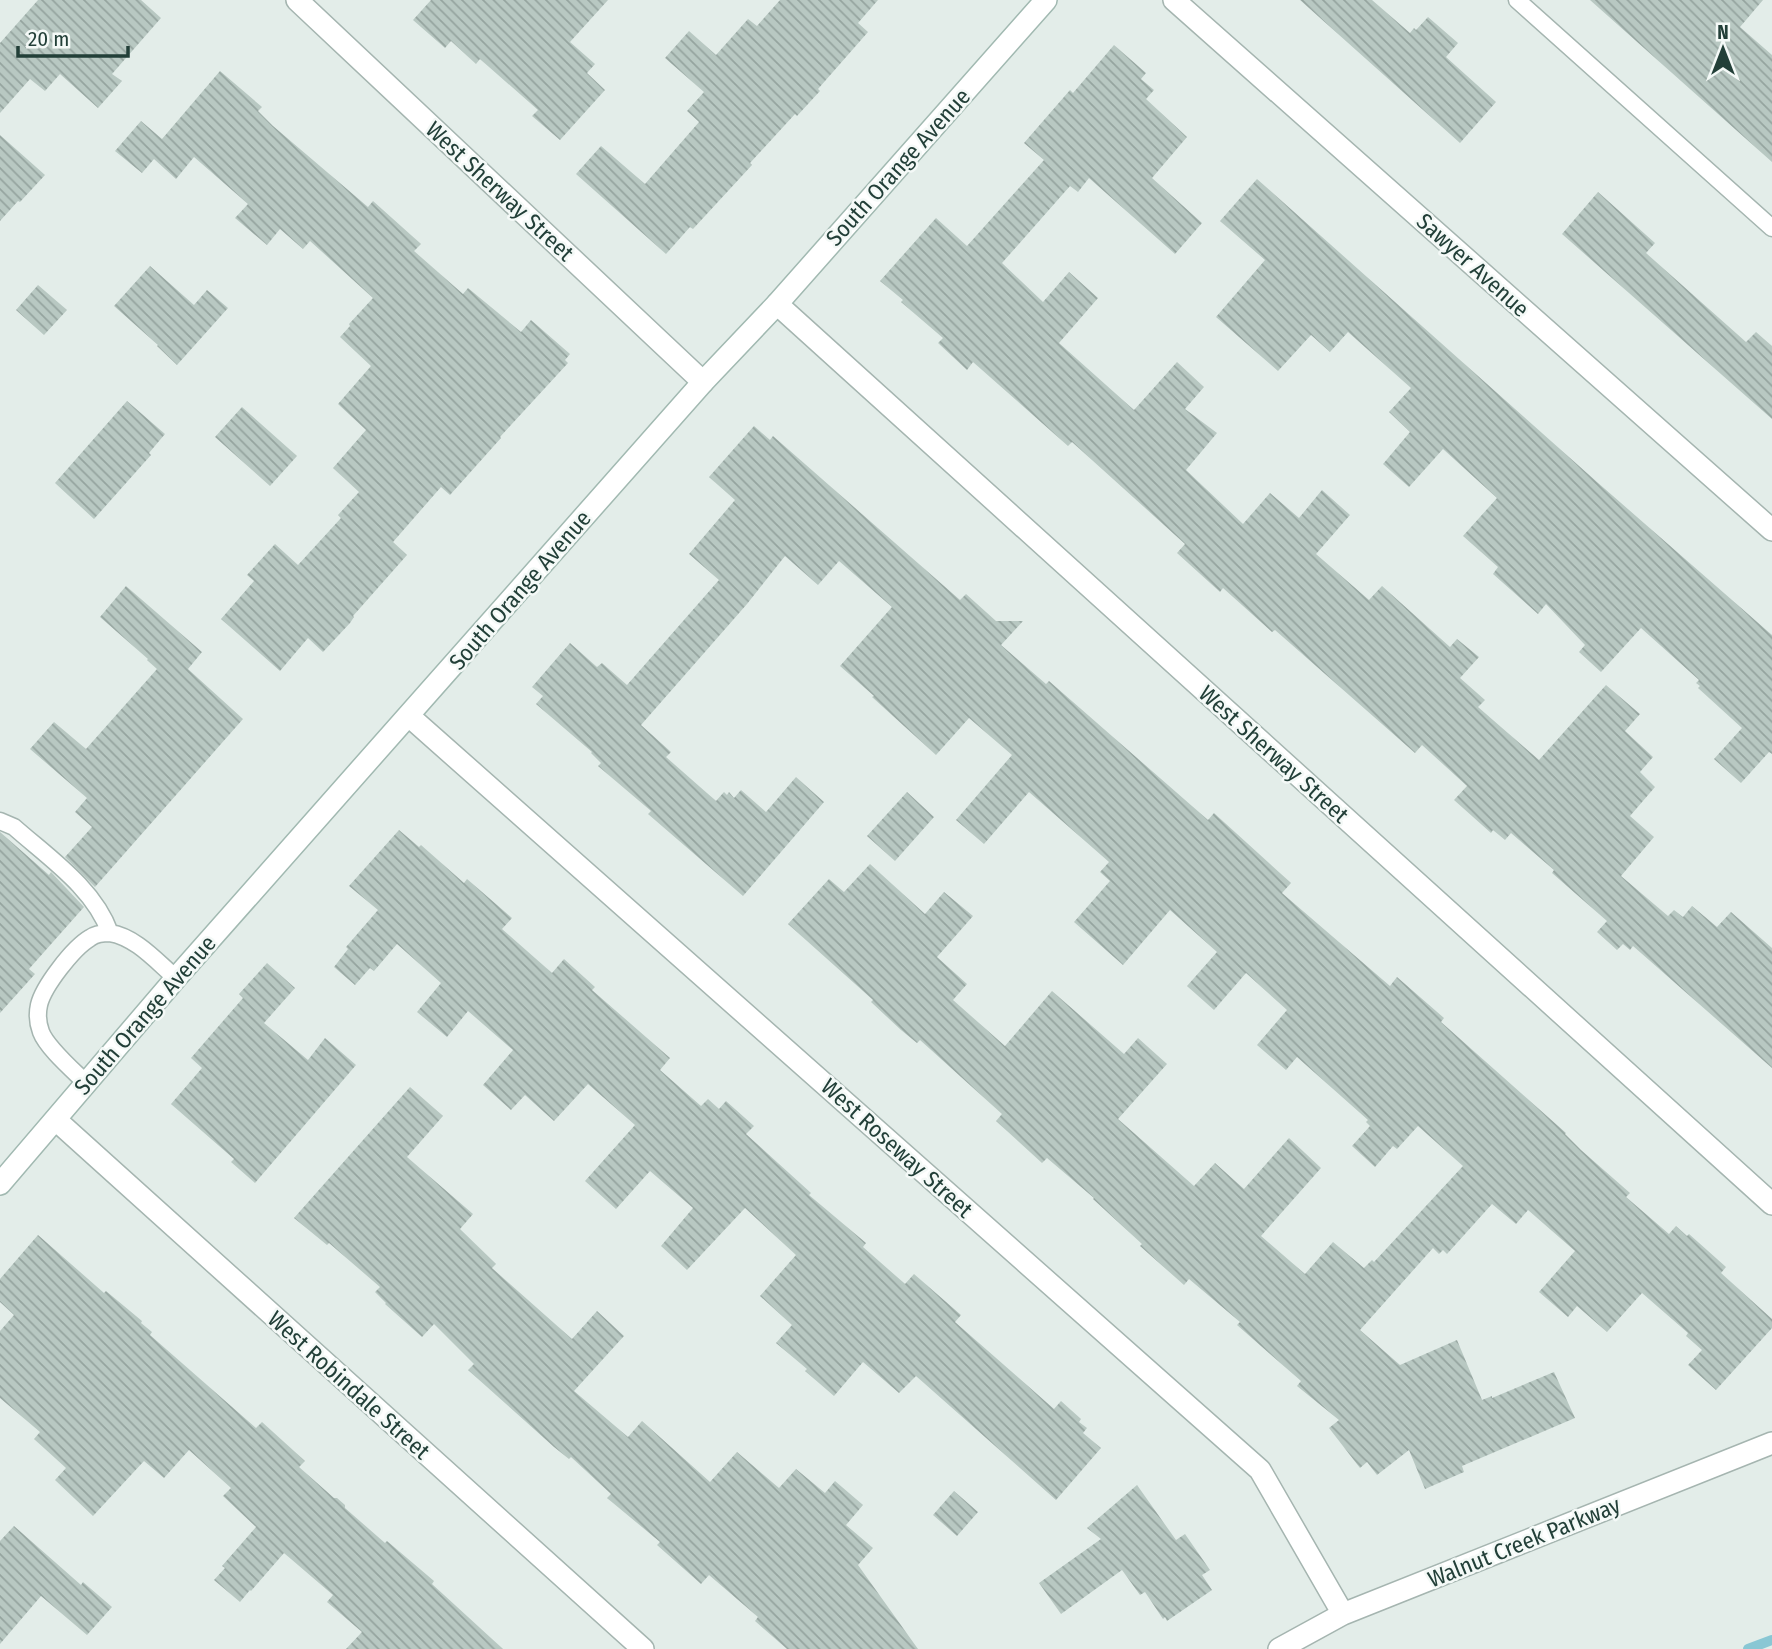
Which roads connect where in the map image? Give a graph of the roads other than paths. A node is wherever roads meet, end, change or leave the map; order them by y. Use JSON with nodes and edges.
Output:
{"nodes":[{"id":1,"x":297,"y":0,"type":"edge"},
{"id":2,"x":1046,"y":0,"type":"edge"},
{"id":3,"x":1174,"y":0,"type":"edge"},
{"id":4,"x":1517,"y":0,"type":"edge"},
{"id":5,"x":1772,"y":228,"type":"edge"},
{"id":6,"x":777,"y":304,"type":"junction"},
{"id":7,"x":703,"y":382,"type":"junction"},
{"id":8,"x":1772,"y":530,"type":"edge"},
{"id":9,"x":409,"y":716,"type":"junction"},
{"id":10,"x":0,"y":821,"type":"edge"},
{"id":11,"x":110,"y":933,"type":"junction"},
{"id":12,"x":176,"y":978,"type":"junction"},
{"id":13,"x":87,"y":1084,"type":"junction"},
{"id":14,"x":56,"y":1120,"type":"junction"},
{"id":15,"x":0,"y":1184,"type":"edge"},
{"id":16,"x":1772,"y":1204,"type":"edge"},
{"id":17,"x":1772,"y":1443,"type":"edge"},
{"id":18,"x":1343,"y":1614,"type":"junction"},
{"id":19,"x":643,"y":1649,"type":"edge"},
{"id":20,"x":1279,"y":1649,"type":"edge"}],
"edges":[{"from":1,"to":7,"type":"street","name":"West Sherway Street"},
{"from":2,"to":6,"type":"street","name":"South Orange Avenue"},
{"from":3,"to":8,"type":"street","name":"Sawyer Avenue"},
{"from":4,"to":5,"type":"lane"},
{"from":6,"to":7,"type":"street","name":"South Orange Avenue"},
{"from":6,"to":16,"type":"street","name":"West Sherway Street"},
{"from":7,"to":9,"type":"street","name":"South Orange Avenue"},
{"from":9,"to":12,"type":"street","name":"South Orange Avenue"},
{"from":9,"to":18,"type":"street","name":"West Roseway Street"},
{"from":10,"to":11,"type":"lane"},
{"from":11,"to":12,"type":"lane"},
{"from":11,"to":13,"type":"lane"},
{"from":12,"to":13,"type":"street","name":"South Orange Avenue"},
{"from":13,"to":14,"type":"street","name":"South Orange Avenue"},
{"from":14,"to":15,"type":"street","name":"South Orange Avenue"},
{"from":14,"to":19,"type":"street","name":"West Robindale Street"},
{"from":17,"to":18,"type":"street","name":"Walnut Creek Parkway"},
{"from":18,"to":20,"type":"street","name":"Walnut Creek Parkway"}]}
